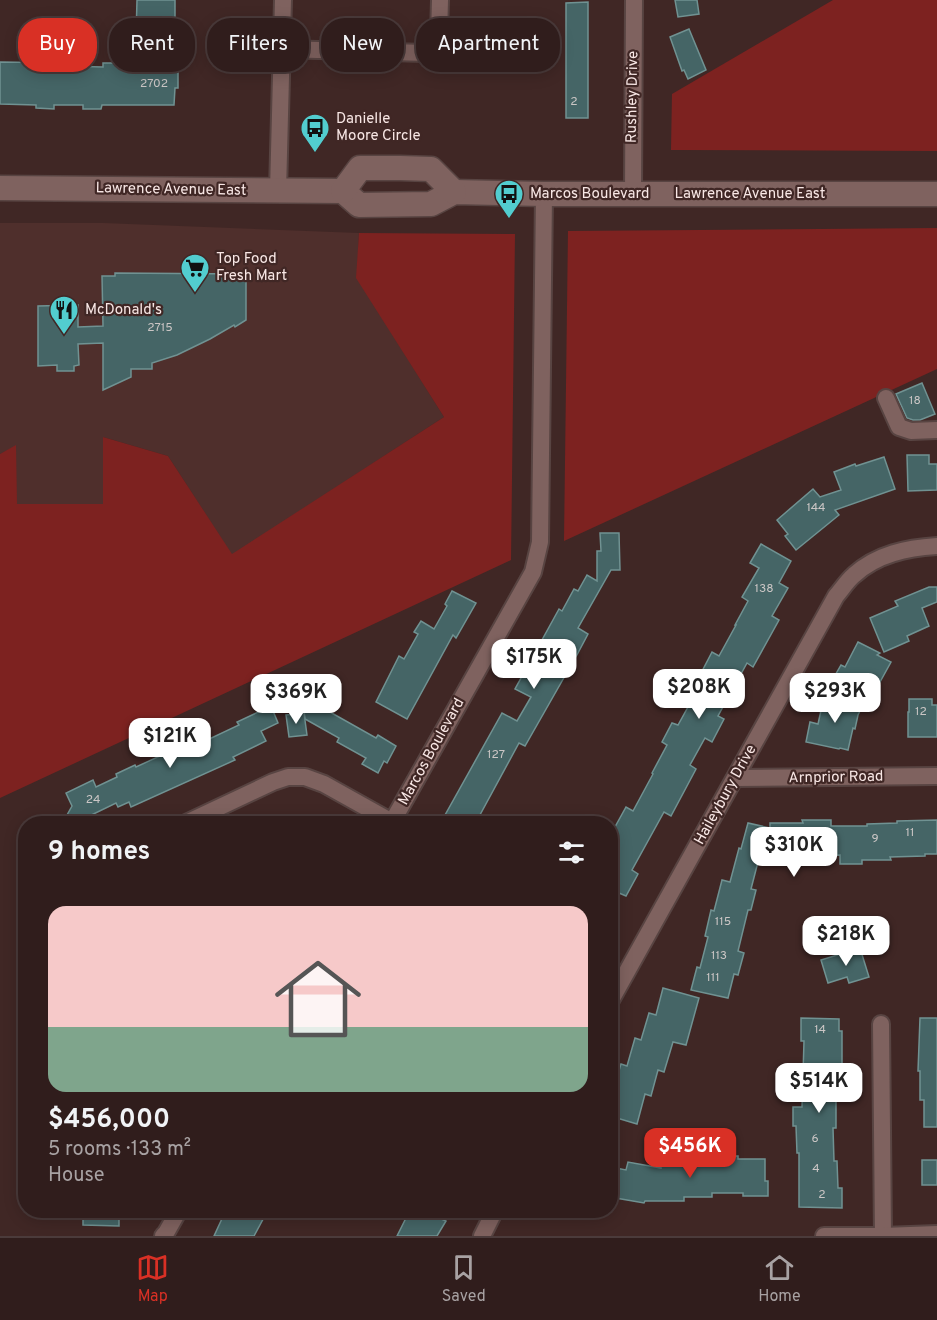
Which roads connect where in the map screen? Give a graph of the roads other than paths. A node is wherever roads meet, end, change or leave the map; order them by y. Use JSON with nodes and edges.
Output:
{"nodes":[{"id":1,"x":283,"y":0,"type":"edge"},
{"id":2,"x":440,"y":0,"type":"edge"},
{"id":3,"x":634,"y":0,"type":"edge"},
{"id":4,"x":283,"y":18,"type":"edge"},
{"id":5,"x":309,"y":50,"type":"edge"},
{"id":6,"x":281,"y":72,"type":"edge"},
{"id":7,"x":0,"y":188,"type":"edge"},
{"id":8,"x":278,"y":191,"type":"junction"},
{"id":9,"x":343,"y":191,"type":"junction"},
{"id":10,"x":454,"y":192,"type":"junction"},
{"id":11,"x":544,"y":194,"type":"junction"},
{"id":12,"x":633,"y":194,"type":"junction"},
{"id":13,"x":937,"y":194,"type":"edge"},
{"id":14,"x":886,"y":398,"type":"dead end"},
{"id":15,"x":937,"y":430,"type":"edge"},
{"id":16,"x":937,"y":546,"type":"edge"},
{"id":17,"x":937,"y":776,"type":"edge"},
{"id":18,"x":735,"y":778,"type":"junction"},
{"id":19,"x":201,"y":816,"type":"edge"},
{"id":20,"x":380,"y":816,"type":"edge"},
{"id":21,"x":396,"y":816,"type":"edge"},
{"id":22,"x":618,"y":988,"type":"edge"},
{"id":23,"x":881,"y":1024,"type":"dead end"},
{"id":24,"x":174,"y":1218,"type":"edge"},
{"id":25,"x":491,"y":1218,"type":"edge"},
{"id":26,"x":937,"y":1234,"type":"edge"},
{"id":27,"x":163,"y":1236,"type":"edge"},
{"id":28,"x":482,"y":1236,"type":"edge"},
{"id":29,"x":495,"y":1236,"type":"edge"},
{"id":30,"x":824,"y":1236,"type":"edge"},
{"id":31,"x":884,"y":1236,"type":"edge"}],
"edges":[{"from":1,"to":4,"type":"street"},
{"from":2,"to":5,"type":"street"},
{"from":3,"to":12,"type":"street","name":"Rushley Drive"},
{"from":6,"to":8,"type":"street"},
{"from":7,"to":8,"type":"main road","name":"Lawrence Avenue East"},
{"from":8,"to":9,"type":"main road","name":"Lawrence Avenue East"},
{"from":9,"to":10,"type":"main road","name":"Lawrence Avenue East"},
{"from":9,"to":10,"type":"main road"},
{"from":10,"to":11,"type":"main road","name":"Lawrence Avenue East"},
{"from":11,"to":12,"type":"main road","name":"Lawrence Avenue East"},
{"from":11,"to":21,"type":"street","name":"Marcos Boulevard"},
{"from":12,"to":13,"type":"main road","name":"Lawrence Avenue East"},
{"from":14,"to":15,"type":"street"},
{"from":16,"to":18,"type":"street","name":"Haileybury Drive"},
{"from":17,"to":18,"type":"street","name":"Arnprior Road"},
{"from":18,"to":22,"type":"street","name":"Haileybury Drive"},
{"from":19,"to":20,"type":"street"},
{"from":23,"to":31,"type":"street"},
{"from":24,"to":27,"type":"street"},
{"from":25,"to":28,"type":"street"},
{"from":26,"to":31,"type":"street"},
{"from":28,"to":29,"type":"street"},
{"from":30,"to":31,"type":"street"}]}
